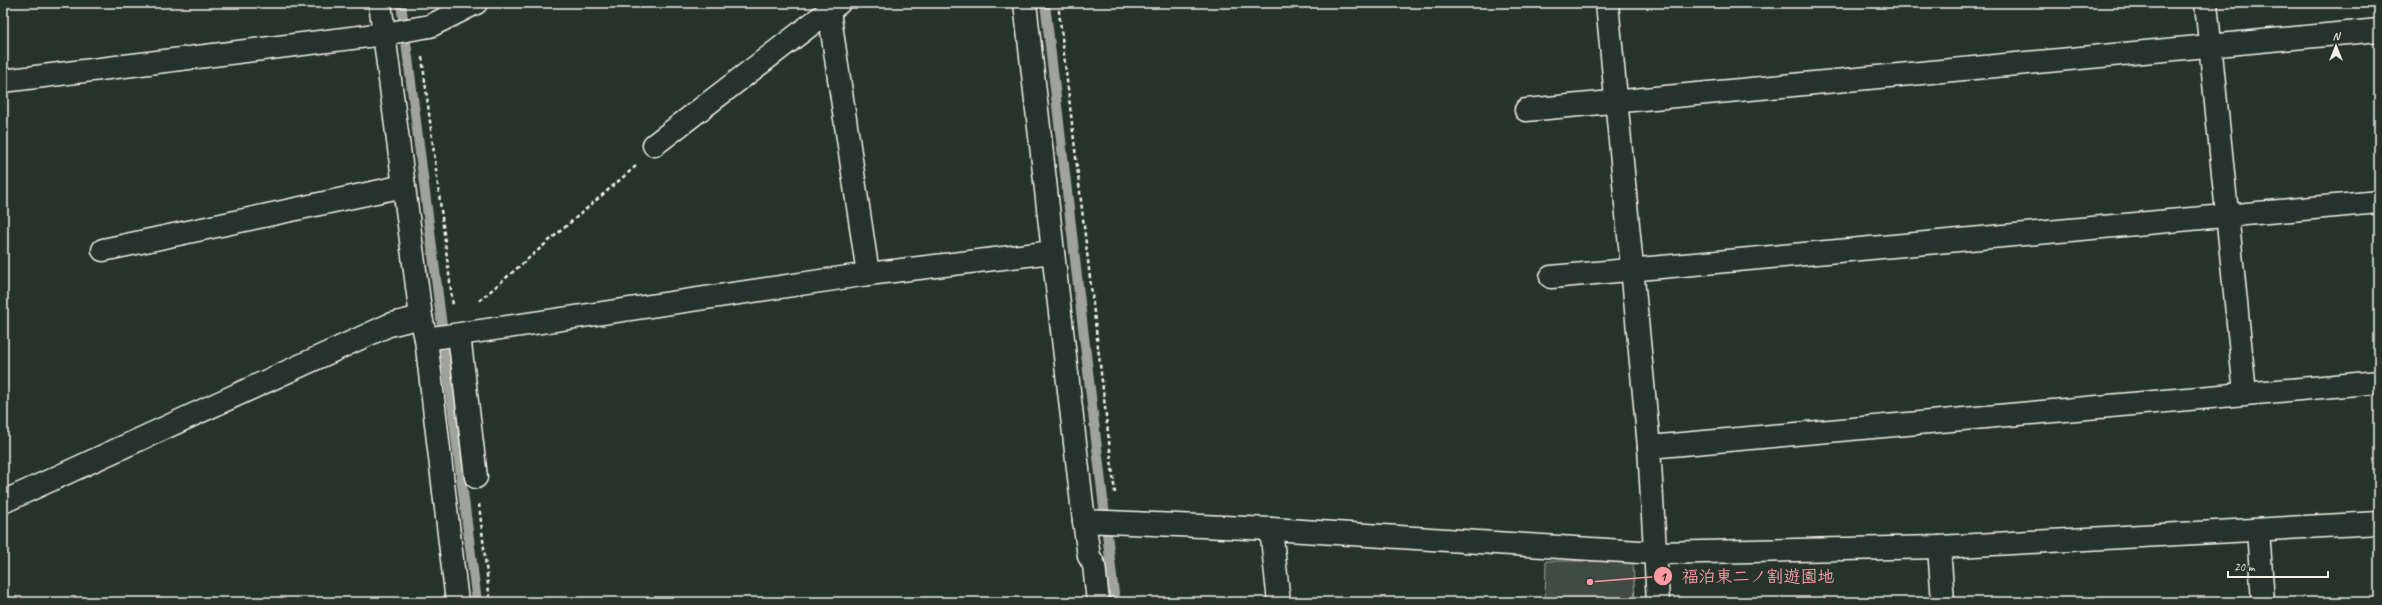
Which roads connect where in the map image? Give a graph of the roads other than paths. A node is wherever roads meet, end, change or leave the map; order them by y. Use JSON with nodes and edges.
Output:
{"nodes":[{"id":1,"x":380,"y":3,"type":"edge"},
{"id":2,"x":476,"y":3,"type":"edge"},
{"id":3,"x":1025,"y":3,"type":"edge"},
{"id":4,"x":1607,"y":3,"type":"edge"},
{"id":5,"x":2206,"y":3,"type":"edge"},
{"id":6,"x":834,"y":7,"type":"edge"},
{"id":7,"x":403,"y":30,"type":"junction"},
{"id":8,"x":2379,"y":30,"type":"edge"},
{"id":9,"x":2211,"y":46,"type":"junction"},
{"id":10,"x":3,"y":81,"type":"edge"},
{"id":11,"x":1616,"y":101,"type":"junction"},
{"id":12,"x":1526,"y":110,"type":"dead end"},
{"id":13,"x":654,"y":145,"type":"road end"},
{"id":14,"x":404,"y":186,"type":"junction"},
{"id":15,"x":2379,"y":202,"type":"edge"},
{"id":16,"x":2228,"y":215,"type":"junction"},
{"id":17,"x":103,"y":250,"type":"dead end"},
{"id":18,"x":1052,"y":252,"type":"junction"},
{"id":19,"x":1632,"y":270,"type":"junction"},
{"id":20,"x":868,"y":274,"type":"junction"},
{"id":21,"x":1551,"y":277,"type":"dead end"},
{"id":22,"x":421,"y":317,"type":"junction"},
{"id":23,"x":444,"y":337,"type":"junction"},
{"id":24,"x":2379,"y":382,"type":"edge"},
{"id":25,"x":2245,"y":393,"type":"junction"},
{"id":26,"x":1649,"y":447,"type":"junction"},
{"id":27,"x":476,"y":477,"type":"road end"},
{"id":28,"x":3,"y":502,"type":"edge"},
{"id":29,"x":1103,"y":521,"type":"junction"},
{"id":30,"x":2379,"y":523,"type":"edge"},
{"id":31,"x":1271,"y":529,"type":"junction"},
{"id":32,"x":2258,"y":530,"type":"junction"},
{"id":33,"x":1939,"y":547,"type":"junction"},
{"id":34,"x":1656,"y":553,"type":"junction"},
{"id":35,"x":457,"y":602,"type":"edge"},
{"id":36,"x":1098,"y":602,"type":"edge"},
{"id":37,"x":1278,"y":602,"type":"edge"},
{"id":38,"x":1658,"y":602,"type":"edge"},
{"id":39,"x":1943,"y":602,"type":"edge"},
{"id":40,"x":2263,"y":602,"type":"edge"}],
"edges":[{"from":1,"to":7,"type":"street"},
{"from":2,"to":7,"type":"street"},
{"from":3,"to":18,"type":"street"},
{"from":4,"to":11,"type":"street"},
{"from":5,"to":9,"type":"street"},
{"from":6,"to":13,"type":"street"},
{"from":6,"to":20,"type":"street"},
{"from":7,"to":10,"type":"street"},
{"from":7,"to":14,"type":"street"},
{"from":8,"to":9,"type":"street"},
{"from":9,"to":11,"type":"street"},
{"from":9,"to":16,"type":"street"},
{"from":11,"to":12,"type":"street"},
{"from":11,"to":19,"type":"street"},
{"from":14,"to":17,"type":"street"},
{"from":14,"to":22,"type":"street"},
{"from":15,"to":16,"type":"street"},
{"from":16,"to":19,"type":"street"},
{"from":16,"to":25,"type":"street"},
{"from":18,"to":20,"type":"street"},
{"from":18,"to":29,"type":"street"},
{"from":19,"to":21,"type":"street"},
{"from":19,"to":26,"type":"street"},
{"from":20,"to":23,"type":"street"},
{"from":22,"to":23,"type":"street"},
{"from":22,"to":28,"type":"street"},
{"from":23,"to":27,"type":"street"},
{"from":23,"to":35,"type":"street"},
{"from":24,"to":25,"type":"street"},
{"from":25,"to":26,"type":"street"},
{"from":26,"to":34,"type":"street"},
{"from":29,"to":31,"type":"street"},
{"from":29,"to":36,"type":"street"},
{"from":30,"to":32,"type":"street"},
{"from":31,"to":34,"type":"street"},
{"from":31,"to":37,"type":"street"},
{"from":32,"to":33,"type":"street"},
{"from":32,"to":40,"type":"street"},
{"from":33,"to":34,"type":"street"},
{"from":33,"to":39,"type":"street"},
{"from":34,"to":38,"type":"street"}]}
